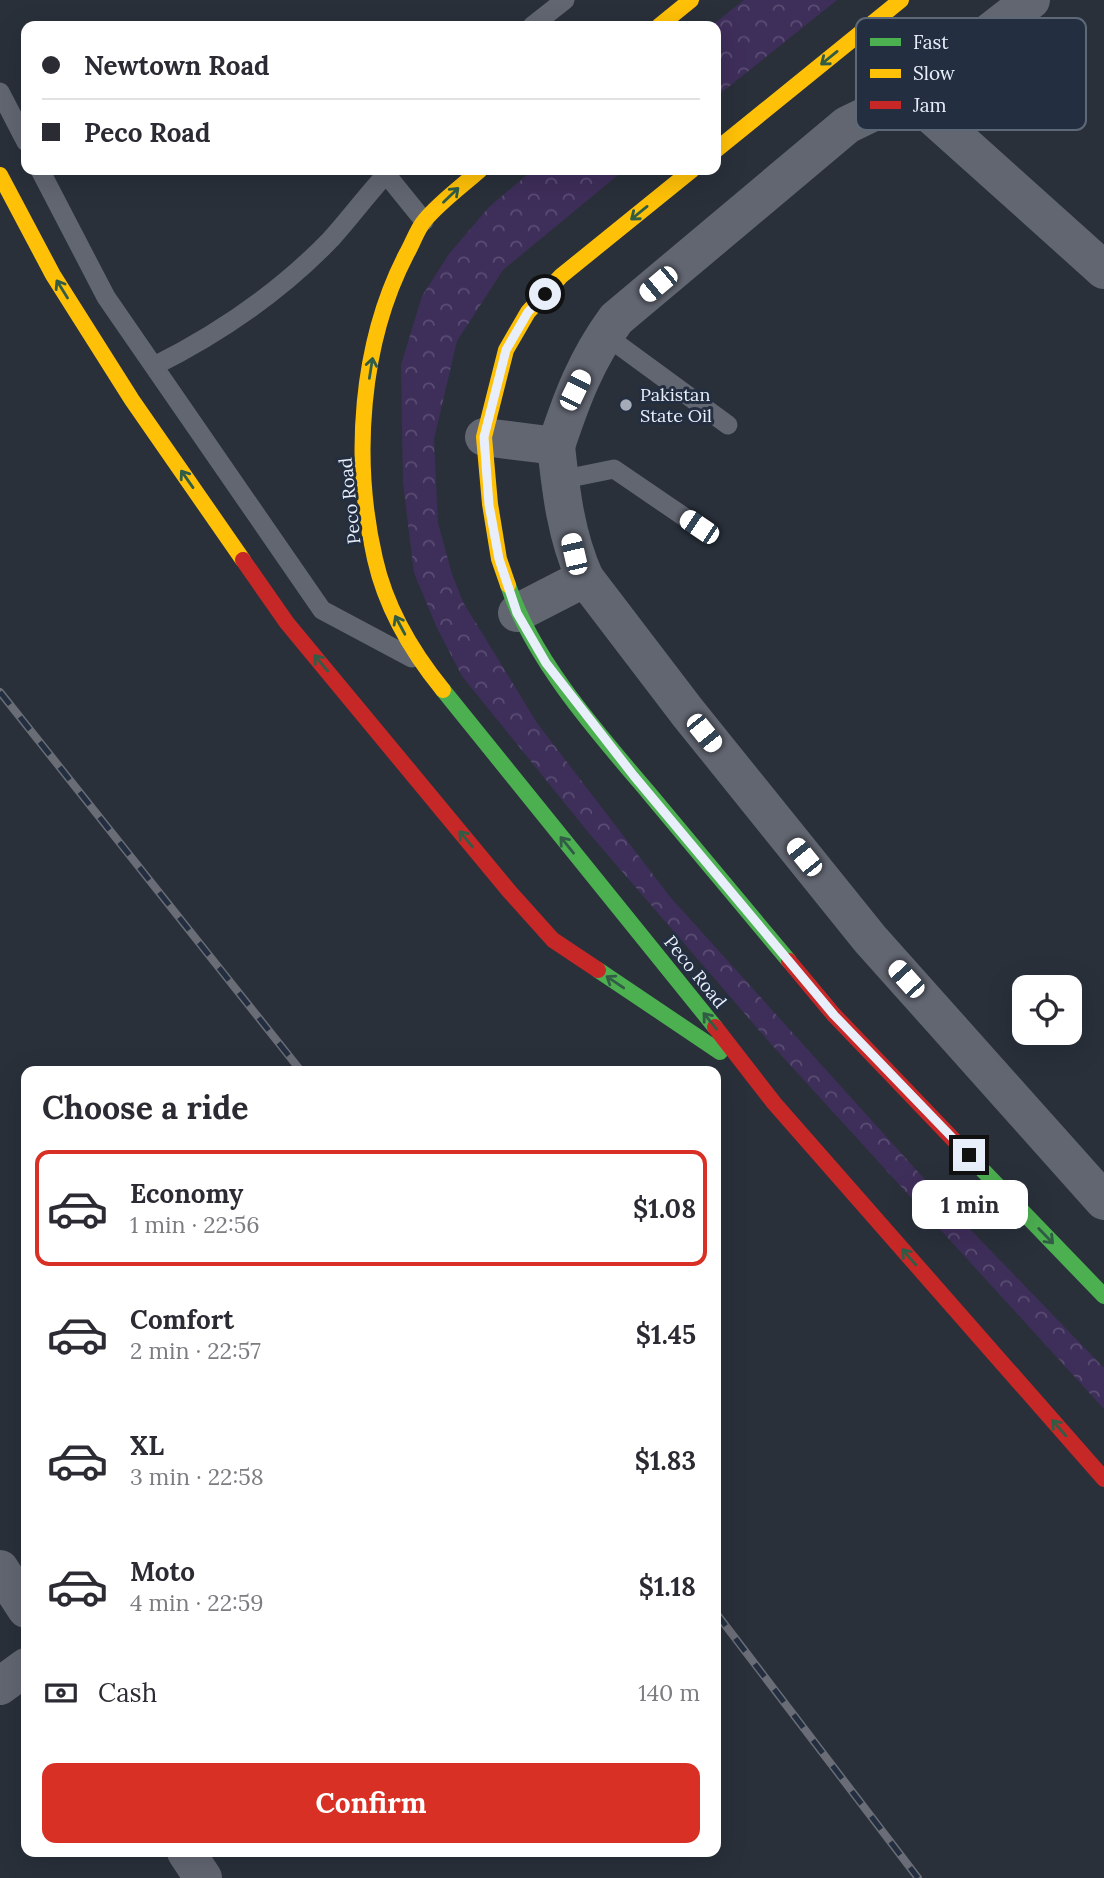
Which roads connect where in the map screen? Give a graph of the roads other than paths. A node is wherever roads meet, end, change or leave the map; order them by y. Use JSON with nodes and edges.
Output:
{"nodes":[{"id":1,"x":565,"y":0,"type":"edge"},
{"id":2,"x":691,"y":0,"type":"edge"},
{"id":3,"x":901,"y":0,"type":"edge"},
{"id":4,"x":1031,"y":0,"type":"edge"},
{"id":5,"x":879,"y":18,"type":"edge"},
{"id":6,"x":1008,"y":18,"type":"edge"},
{"id":7,"x":538,"y":21,"type":"edge"},
{"id":8,"x":665,"y":21,"type":"edge"},
{"id":9,"x":856,"y":36,"type":"edge"},
{"id":10,"x":0,"y":92,"type":"edge"},
{"id":11,"x":856,"y":121,"type":"edge"},
{"id":12,"x":948,"y":130,"type":"edge"},
{"id":13,"x":21,"y":132,"type":"edge"},
{"id":14,"x":721,"y":146,"type":"edge"},
{"id":15,"x":0,"y":175,"type":"edge"},
{"id":16,"x":43,"y":175,"type":"edge"},
{"id":17,"x":385,"y":175,"type":"edge"},
{"id":18,"x":390,"y":175,"type":"edge"},
{"id":19,"x":475,"y":175,"type":"edge"},
{"id":20,"x":686,"y":175,"type":"edge"},
{"id":21,"x":424,"y":221,"type":"junction"},
{"id":22,"x":1104,"y":270,"type":"edge"},
{"id":23,"x":605,"y":335,"type":"junction"},
{"id":24,"x":154,"y":366,"type":"junction"},
{"id":25,"x":728,"y":425,"type":"dead end"},
{"id":26,"x":484,"y":437,"type":"junction"},
{"id":27,"x":558,"y":463,"type":"junction"},
{"id":28,"x":699,"y":527,"type":"dead end"},
{"id":29,"x":585,"y":578,"type":"junction"},
{"id":30,"x":517,"y":613,"type":"junction"},
{"id":31,"x":419,"y":661,"type":"junction"},
{"id":32,"x":753,"y":1074,"type":"junction"},
{"id":33,"x":1104,"y":1201,"type":"edge"},
{"id":34,"x":1104,"y":1296,"type":"edge"},
{"id":35,"x":1104,"y":1479,"type":"edge"},
{"id":36,"x":0,"y":1569,"type":"edge"},
{"id":37,"x":21,"y":1601,"type":"edge"},
{"id":38,"x":21,"y":1671,"type":"edge"},
{"id":39,"x":0,"y":1686,"type":"edge"},
{"id":40,"x":189,"y":1857,"type":"edge"},
{"id":41,"x":203,"y":1878,"type":"edge"}],
"edges":[{"from":1,"to":7,"type":"lane"},
{"from":2,"to":8,"type":"main road"},
{"from":3,"to":5,"type":"main road","one_way":true},
{"from":4,"to":6,"type":"street"},
{"from":9,"to":14,"type":"main road","one_way":true},
{"from":10,"to":13,"type":"lane"},
{"from":11,"to":23,"type":"street"},
{"from":12,"to":22,"type":"street"},
{"from":32,"to":15,"type":"main road","one_way":true},
{"from":16,"to":24,"type":"lane"},
{"from":17,"to":24,"type":"lane"},
{"from":18,"to":21,"type":"lane"},
{"from":21,"to":19,"type":"main road","one_way":true},
{"from":20,"to":26,"type":"main road","one_way":true},
{"from":31,"to":21,"type":"main road","name":"Peco Road","one_way":true},
{"from":23,"to":25,"type":"lane"},
{"from":23,"to":27,"type":"street"},
{"from":24,"to":31,"type":"lane"},
{"from":26,"to":27,"type":"street"},
{"from":26,"to":30,"type":"main road"},
{"from":27,"to":28,"type":"lane"},
{"from":27,"to":29,"type":"street"},
{"from":29,"to":30,"type":"street"},
{"from":29,"to":33,"type":"street"},
{"from":30,"to":34,"type":"main road","one_way":true},
{"from":32,"to":31,"type":"main road","name":"Peco Road","one_way":true},
{"from":35,"to":32,"type":"main road","name":"Peco Road","one_way":true},
{"from":36,"to":37,"type":"street"},
{"from":38,"to":39,"type":"street"},
{"from":40,"to":41,"type":"street"}]}
